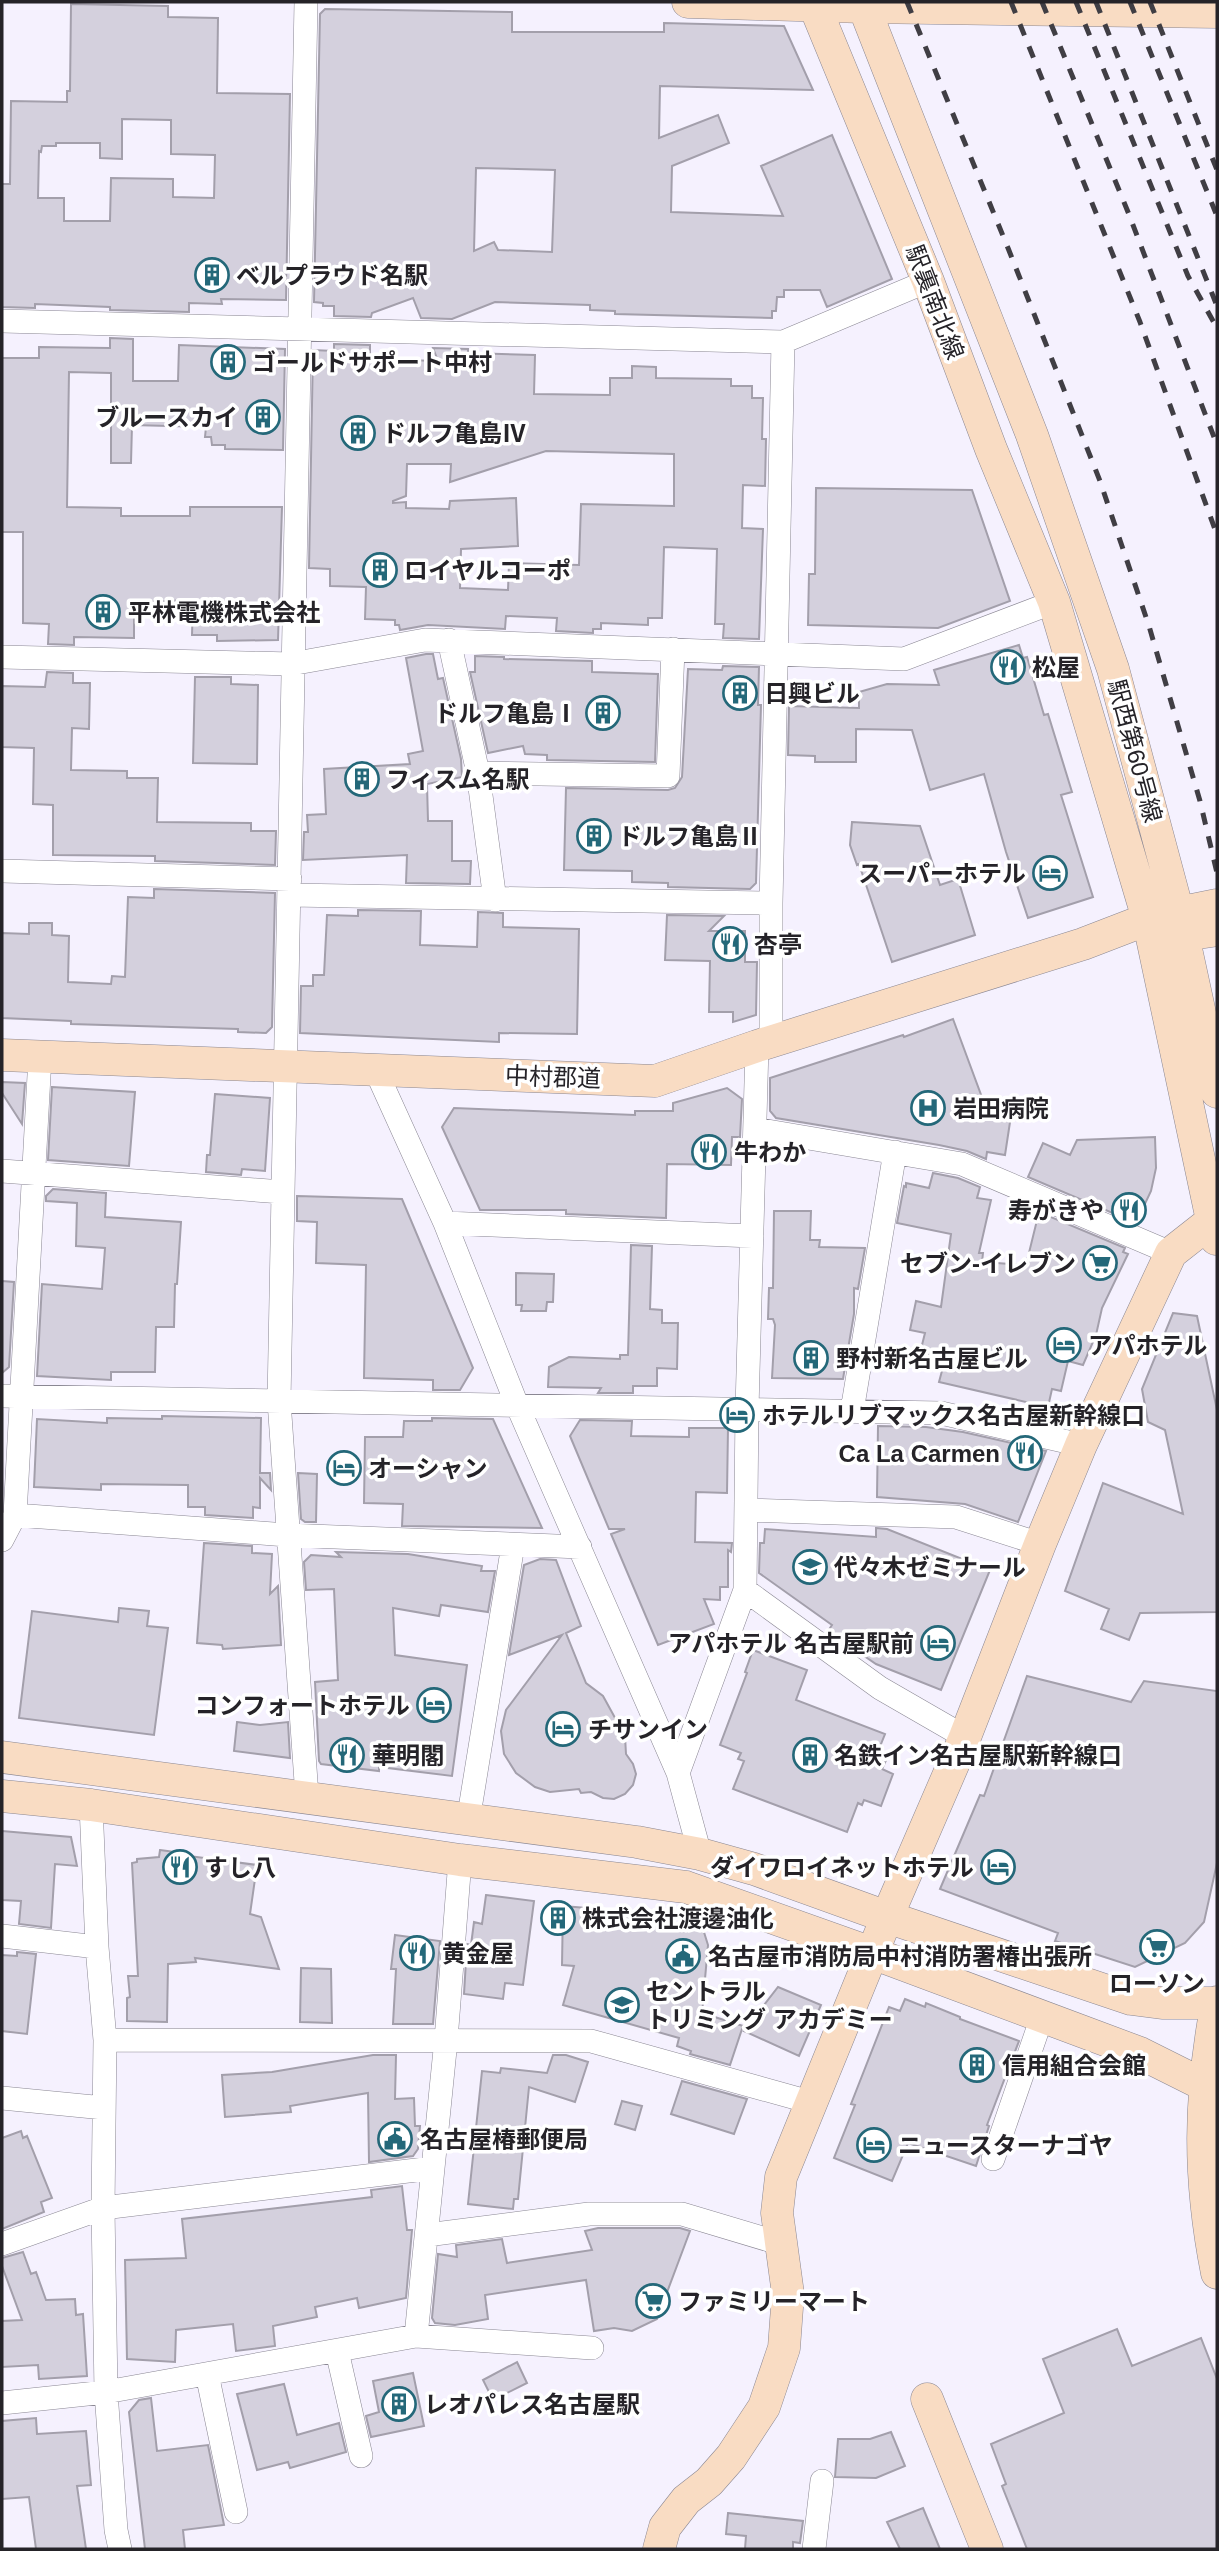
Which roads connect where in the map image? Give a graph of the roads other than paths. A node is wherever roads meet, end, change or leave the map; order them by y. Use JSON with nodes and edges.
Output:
{"nodes":[{"id":1,"x":306,"y":2,"type":"edge"},
{"id":2,"x":688,"y":2,"type":"edge"},
{"id":3,"x":814,"y":3,"type":"edge"},
{"id":4,"x":863,"y":4,"type":"edge"},
{"id":5,"x":1217,"y":12,"type":"edge"},
{"id":6,"x":928,"y":281,"type":"junction"},
{"id":7,"x":2,"y":321,"type":"edge"},
{"id":8,"x":299,"y":329,"type":"junction"},
{"id":9,"x":783,"y":342,"type":"junction"},
{"id":10,"x":1086,"y":593,"type":"joint"},
{"id":11,"x":1054,"y":602,"type":"junction"},
{"id":12,"x":449,"y":640,"type":"junction"},
{"id":13,"x":673,"y":649,"type":"junction"},
{"id":14,"x":777,"y":653,"type":"junction"},
{"id":15,"x":2,"y":657,"type":"edge"},
{"id":16,"x":291,"y":664,"type":"junction"},
{"id":17,"x":478,"y":773,"type":"junction"},
{"id":18,"x":2,"y":870,"type":"edge"},
{"id":19,"x":290,"y":887,"type":"junction"},
{"id":20,"x":495,"y":900,"type":"junction"},
{"id":21,"x":771,"y":903,"type":"junction"},
{"id":22,"x":1217,"y":905,"type":"edge"},
{"id":23,"x":1165,"y":926,"type":"junction"},
{"id":24,"x":1217,"y":930,"type":"edge"},
{"id":25,"x":764,"y":1044,"type":"junction"},
{"id":26,"x":2,"y":1055,"type":"edge"},
{"id":27,"x":40,"y":1057,"type":"junction"},
{"id":28,"x":286,"y":1066,"type":"junction"},
{"id":29,"x":376,"y":1071,"type":"junction"},
{"id":30,"x":1217,"y":1092,"type":"edge"},
{"id":31,"x":755,"y":1129,"type":"junction"},
{"id":32,"x":895,"y":1152,"type":"junction"},
{"id":33,"x":2,"y":1171,"type":"edge"},
{"id":34,"x":33,"y":1173,"type":"junction"},
{"id":35,"x":282,"y":1192,"type":"junction"},
{"id":36,"x":445,"y":1223,"type":"junction"},
{"id":37,"x":1216,"y":1227,"type":"edge"},
{"id":38,"x":752,"y":1236,"type":"junction"},
{"id":39,"x":1171,"y":1253,"type":"junction"},
{"id":40,"x":11,"y":1396,"type":"edge"},
{"id":41,"x":279,"y":1401,"type":"junction"},
{"id":42,"x":517,"y":1405,"type":"junction"},
{"id":43,"x":747,"y":1409,"type":"junction"},
{"id":44,"x":852,"y":1411,"type":"junction"},
{"id":45,"x":1081,"y":1445,"type":"junction"},
{"id":46,"x":747,"y":1510,"type":"junction"},
{"id":47,"x":15,"y":1515,"type":"junction"},
{"id":48,"x":287,"y":1535,"type":"junction"},
{"id":49,"x":2,"y":1540,"type":"edge"},
{"id":50,"x":1040,"y":1544,"type":"junction"},
{"id":51,"x":513,"y":1545,"type":"junction"},
{"id":52,"x":580,"y":1548,"type":"junction"},
{"id":53,"x":745,"y":1590,"type":"junction"},
{"id":54,"x":965,"y":1737,"type":"junction"},
{"id":55,"x":2,"y":1757,"type":"edge"},
{"id":56,"x":678,"y":1773,"type":"junction"},
{"id":57,"x":2,"y":1796,"type":"edge"},
{"id":58,"x":307,"y":1797,"type":"junction"},
{"id":59,"x":91,"y":1805,"type":"junction"},
{"id":60,"x":468,"y":1821,"type":"junction"},
{"id":61,"x":700,"y":1854,"type":"junction"},
{"id":62,"x":460,"y":1860,"type":"junction"},
{"id":63,"x":887,"y":1917,"type":"junction"},
{"id":64,"x":2,"y":1936,"type":"edge"},
{"id":65,"x":97,"y":1947,"type":"junction"},
{"id":66,"x":873,"y":1953,"type":"junction"},
{"id":67,"x":1217,"y":2002,"type":"edge"},
{"id":68,"x":1042,"y":2017,"type":"junction"},
{"id":69,"x":105,"y":2039,"type":"junction"},
{"id":70,"x":446,"y":2040,"type":"junction"},
{"id":71,"x":1140,"y":2053,"type":"junction"},
{"id":72,"x":1204,"y":2085,"type":"junction"},
{"id":73,"x":2,"y":2098,"type":"edge"},
{"id":74,"x":810,"y":2102,"type":"junction"},
{"id":75,"x":104,"y":2108,"type":"junction"},
{"id":76,"x":993,"y":2159,"type":"dead end"},
{"id":77,"x":433,"y":2168,"type":"junction"},
{"id":78,"x":103,"y":2208,"type":"junction"},
{"id":79,"x":427,"y":2235,"type":"junction"},
{"id":80,"x":2,"y":2244,"type":"edge"},
{"id":81,"x":782,"y":2244,"type":"junction"},
{"id":82,"x":1217,"y":2273,"type":"edge"},
{"id":83,"x":416,"y":2336,"type":"junction"},
{"id":84,"x":592,"y":2347,"type":"dead end"},
{"id":85,"x":337,"y":2351,"type":"junction"},
{"id":86,"x":207,"y":2374,"type":"junction"},
{"id":87,"x":106,"y":2392,"type":"junction"},
{"id":88,"x":927,"y":2399,"type":"dead end"},
{"id":89,"x":2,"y":2403,"type":"edge"},
{"id":90,"x":361,"y":2456,"type":"dead end"},
{"id":91,"x":822,"y":2481,"type":"dead end"},
{"id":92,"x":236,"y":2512,"type":"dead end"},
{"id":93,"x":120,"y":2549,"type":"edge"},
{"id":94,"x":659,"y":2549,"type":"edge"},
{"id":95,"x":814,"y":2549,"type":"edge"},
{"id":96,"x":987,"y":2549,"type":"edge"}],
"edges":[{"from":1,"to":8,"type":"street"},
{"from":2,"to":3,"type":"street"},
{"from":3,"to":4,"type":"street"},
{"from":3,"to":6,"type":"street","name":"駅裏南北線"},
{"from":4,"to":5,"type":"street"},
{"from":4,"to":10,"type":"street","name":"駅裏南北線"},
{"from":6,"to":9,"type":"street"},
{"from":6,"to":11,"type":"street","name":"駅裏南北線"},
{"from":7,"to":8,"type":"street"},
{"from":8,"to":9,"type":"street"},
{"from":8,"to":16,"type":"street"},
{"from":9,"to":14,"type":"street"},
{"from":10,"to":23,"type":"street","name":"駅西第60号線"},
{"from":11,"to":14,"type":"street"},
{"from":11,"to":23,"type":"street","name":"駅西第60号線"},
{"from":12,"to":13,"type":"street"},
{"from":12,"to":16,"type":"street"},
{"from":12,"to":17,"type":"street"},
{"from":13,"to":14,"type":"street"},
{"from":13,"to":17,"type":"street"},
{"from":14,"to":21,"type":"street"},
{"from":15,"to":16,"type":"street"},
{"from":16,"to":19,"type":"street"},
{"from":17,"to":20,"type":"street"},
{"from":18,"to":19,"type":"street"},
{"from":19,"to":20,"type":"street"},
{"from":19,"to":28,"type":"street"},
{"from":20,"to":21,"type":"street"},
{"from":21,"to":25,"type":"street"},
{"from":22,"to":23,"type":"street"},
{"from":23,"to":24,"type":"street"},
{"from":23,"to":25,"type":"street","name":"中村郡道"},
{"from":23,"to":30,"type":"street"},
{"from":23,"to":37,"type":"street"},
{"from":25,"to":29,"type":"street","name":"中村郡道"},
{"from":25,"to":31,"type":"street"},
{"from":26,"to":27,"type":"street","name":"中村郡道"},
{"from":27,"to":28,"type":"street","name":"中村郡道"},
{"from":27,"to":34,"type":"street"},
{"from":28,"to":29,"type":"street","name":"中村郡道"},
{"from":28,"to":35,"type":"street"},
{"from":29,"to":36,"type":"street"},
{"from":31,"to":32,"type":"street"},
{"from":31,"to":38,"type":"street"},
{"from":32,"to":39,"type":"street"},
{"from":32,"to":44,"type":"street"},
{"from":33,"to":34,"type":"street"},
{"from":34,"to":35,"type":"street"},
{"from":34,"to":40,"type":"street"},
{"from":35,"to":41,"type":"street"},
{"from":36,"to":38,"type":"street"},
{"from":36,"to":42,"type":"street"},
{"from":37,"to":39,"type":"street"},
{"from":38,"to":43,"type":"street"},
{"from":39,"to":45,"type":"street"},
{"from":40,"to":41,"type":"street"},
{"from":40,"to":47,"type":"street"},
{"from":41,"to":42,"type":"street"},
{"from":41,"to":48,"type":"street"},
{"from":42,"to":43,"type":"street"},
{"from":42,"to":52,"type":"street"},
{"from":43,"to":44,"type":"street"},
{"from":43,"to":46,"type":"street"},
{"from":44,"to":45,"type":"street"},
{"from":45,"to":50,"type":"street"},
{"from":46,"to":50,"type":"street"},
{"from":46,"to":53,"type":"street"},
{"from":47,"to":48,"type":"street"},
{"from":47,"to":49,"type":"street"},
{"from":48,"to":51,"type":"street"},
{"from":48,"to":58,"type":"street"},
{"from":50,"to":54,"type":"street"},
{"from":51,"to":52,"type":"street"},
{"from":51,"to":60,"type":"street"},
{"from":52,"to":56,"type":"street"},
{"from":53,"to":54,"type":"street"},
{"from":53,"to":56,"type":"street"},
{"from":54,"to":63,"type":"street"},
{"from":55,"to":58,"type":"street"},
{"from":56,"to":61,"type":"street"},
{"from":57,"to":59,"type":"street"},
{"from":58,"to":60,"type":"street"},
{"from":59,"to":62,"type":"street"},
{"from":59,"to":65,"type":"street"},
{"from":60,"to":61,"type":"street"},
{"from":61,"to":63,"type":"street"},
{"from":62,"to":66,"type":"street"},
{"from":62,"to":70,"type":"street"},
{"from":63,"to":66,"type":"street"},
{"from":63,"to":67,"type":"street"},
{"from":64,"to":65,"type":"street"},
{"from":65,"to":69,"type":"street"},
{"from":66,"to":68,"type":"street"},
{"from":66,"to":74,"type":"street"},
{"from":67,"to":71,"type":"street"},
{"from":67,"to":72,"type":"street"},
{"from":68,"to":71,"type":"street"},
{"from":68,"to":76,"type":"street"},
{"from":69,"to":70,"type":"street"},
{"from":69,"to":75,"type":"street"},
{"from":70,"to":74,"type":"street"},
{"from":70,"to":77,"type":"street"},
{"from":71,"to":72,"type":"street"},
{"from":72,"to":82,"type":"street"},
{"from":73,"to":75,"type":"street"},
{"from":74,"to":81,"type":"street"},
{"from":75,"to":78,"type":"street"},
{"from":77,"to":78,"type":"street"},
{"from":77,"to":79,"type":"street"},
{"from":78,"to":80,"type":"street"},
{"from":78,"to":87,"type":"street"},
{"from":79,"to":81,"type":"street"},
{"from":79,"to":83,"type":"street"},
{"from":81,"to":94,"type":"street"},
{"from":83,"to":84,"type":"street"},
{"from":83,"to":85,"type":"street"},
{"from":85,"to":86,"type":"street"},
{"from":85,"to":90,"type":"street"},
{"from":86,"to":87,"type":"street"},
{"from":86,"to":92,"type":"street"},
{"from":87,"to":89,"type":"street"},
{"from":87,"to":93,"type":"street"},
{"from":88,"to":96,"type":"street"},
{"from":91,"to":95,"type":"street"}]}
